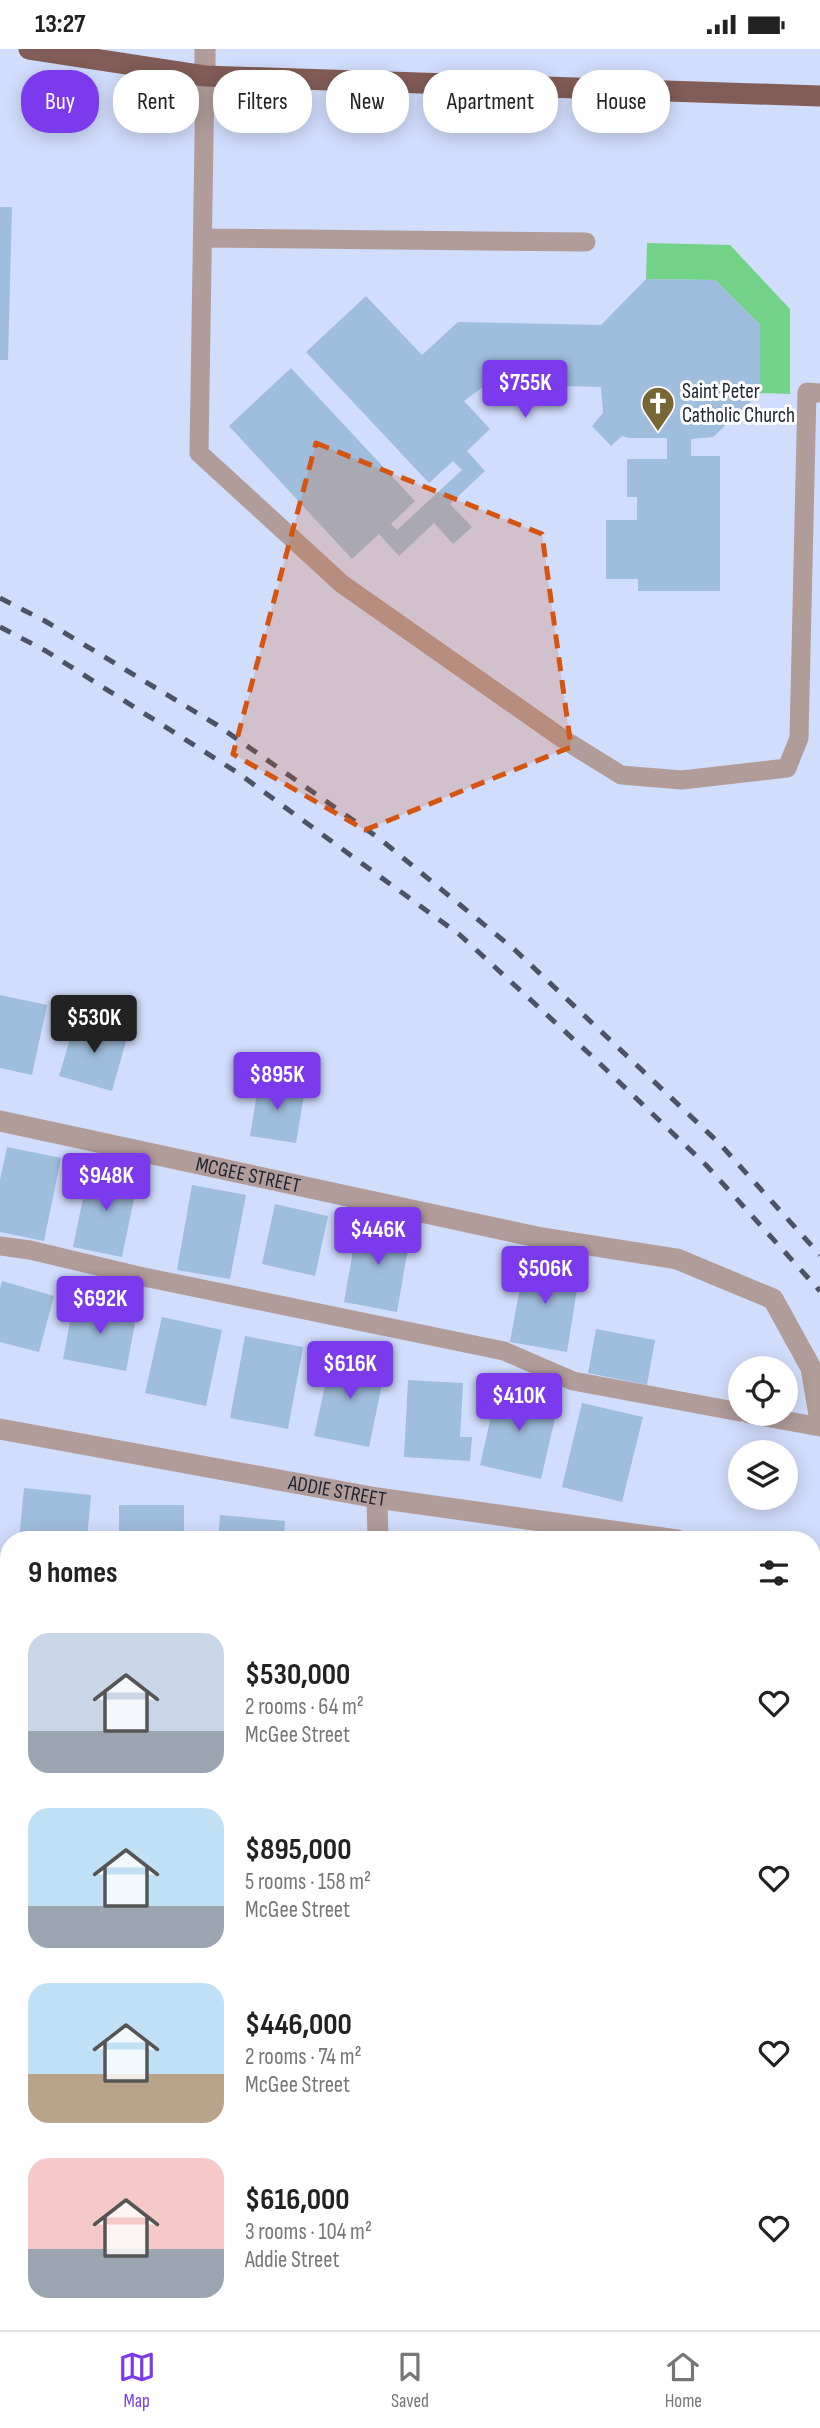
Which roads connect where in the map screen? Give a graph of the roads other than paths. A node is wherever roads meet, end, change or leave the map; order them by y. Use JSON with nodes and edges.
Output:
{"nodes":[{"id":1,"x":205,"y":49,"type":"edge"},
{"id":2,"x":39,"y":50,"type":"edge"},
{"id":3,"x":205,"y":76,"type":"junction"},
{"id":4,"x":820,"y":96,"type":"edge"},
{"id":5,"x":203,"y":238,"type":"junction"},
{"id":6,"x":586,"y":242,"type":"dead end"},
{"id":7,"x":820,"y":393,"type":"edge"},
{"id":8,"x":0,"y":1121,"type":"edge"},
{"id":9,"x":0,"y":1246,"type":"edge"},
{"id":10,"x":728,"y":1410,"type":"edge"},
{"id":11,"x":820,"y":1420,"type":"edge"},
{"id":12,"x":798,"y":1423,"type":"edge"},
{"id":13,"x":820,"y":1427,"type":"edge"},
{"id":14,"x":0,"y":1429,"type":"edge"},
{"id":15,"x":377,"y":1498,"type":"junction"},
{"id":16,"x":377,"y":1531,"type":"edge"},
{"id":17,"x":613,"y":1531,"type":"edge"}],
"edges":[{"from":1,"to":3,"type":"street"},
{"from":2,"to":3,"type":"highway"},
{"from":3,"to":4,"type":"highway"},
{"from":3,"to":5,"type":"lane"},
{"from":5,"to":6,"type":"lane"},
{"from":5,"to":7,"type":"lane"},
{"from":8,"to":11,"type":"street","name":"MCGEE STREET"},
{"from":9,"to":10,"type":"lane"},
{"from":12,"to":13,"type":"lane"},
{"from":14,"to":15,"type":"street","name":"ADDIE STREET"},
{"from":15,"to":16,"type":"street"},
{"from":15,"to":17,"type":"street","name":"ADDIE STREET"}]}
